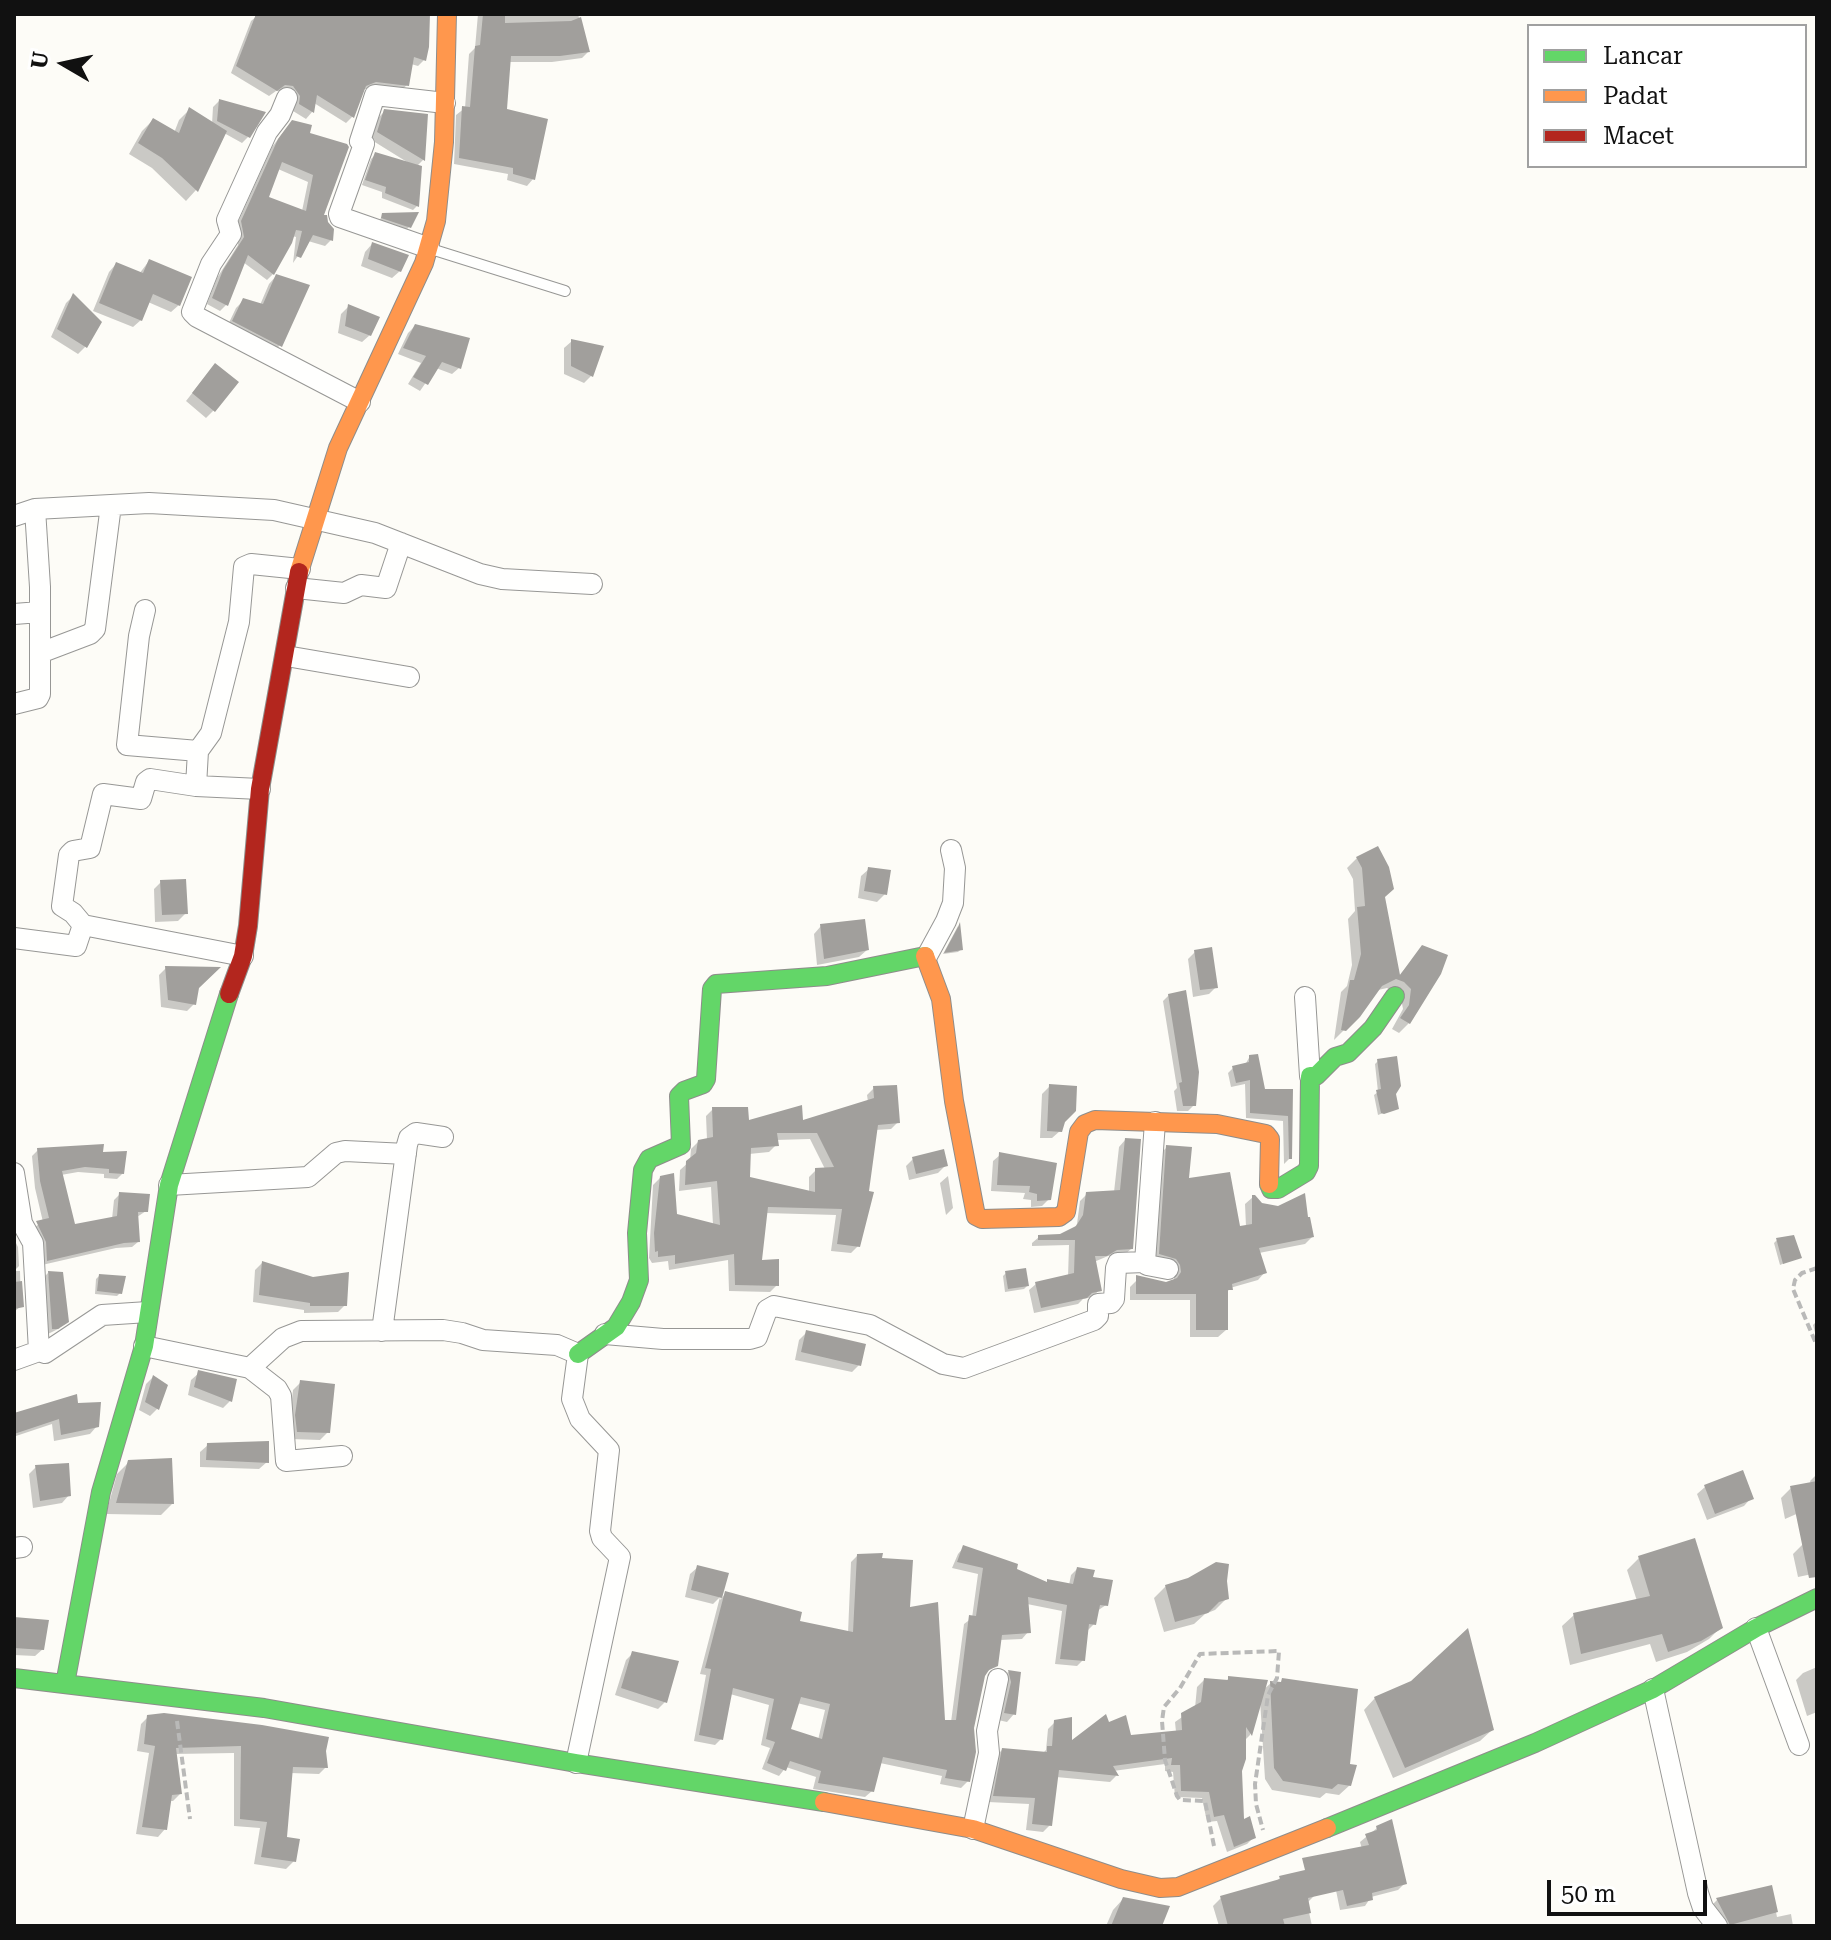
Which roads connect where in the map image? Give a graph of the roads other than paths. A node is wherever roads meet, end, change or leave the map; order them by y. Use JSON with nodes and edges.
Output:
{"nodes":[{"id":1,"x":447,"y":14,"type":"edge"},
{"id":2,"x":287,"y":98,"type":"dead end"},
{"id":3,"x":445,"y":103,"type":"junction"},
{"id":4,"x":429,"y":248,"type":"junction"},
{"id":5,"x":565,"y":291,"type":"dead end"},
{"id":6,"x":360,"y":402,"type":"junction"},
{"id":7,"x":111,"y":505,"type":"junction"},
{"id":8,"x":35,"y":509,"type":"junction"},
{"id":9,"x":14,"y":516,"type":"edge"},
{"id":10,"x":314,"y":519,"type":"junction"},
{"id":11,"x":401,"y":543,"type":"junction"},
{"id":12,"x":298,"y":579,"type":"junction"},
{"id":13,"x":592,"y":584,"type":"dead end"},
{"id":14,"x":145,"y":610,"type":"dead end"},
{"id":15,"x":40,"y":612,"type":"junction"},
{"id":16,"x":14,"y":614,"type":"edge"},
{"id":17,"x":40,"y":653,"type":"junction"},
{"id":18,"x":286,"y":656,"type":"junction"},
{"id":19,"x":409,"y":677,"type":"dead end"},
{"id":20,"x":14,"y":704,"type":"edge"},
{"id":21,"x":198,"y":751,"type":"junction"},
{"id":22,"x":196,"y":786,"type":"junction"},
{"id":23,"x":260,"y":789,"type":"junction"},
{"id":24,"x":951,"y":850,"type":"dead end"},
{"id":25,"x":83,"y":925,"type":"junction"},
{"id":26,"x":14,"y":938,"type":"edge"},
{"id":27,"x":243,"y":956,"type":"junction"},
{"id":28,"x":927,"y":956,"type":"junction"},
{"id":29,"x":1395,"y":996,"type":"dead end"},
{"id":30,"x":1305,"y":997,"type":"dead end"},
{"id":31,"x":1310,"y":1076,"type":"junction"},
{"id":32,"x":1155,"y":1122,"type":"junction"},
{"id":33,"x":443,"y":1137,"type":"dead end"},
{"id":34,"x":406,"y":1154,"type":"junction"},
{"id":35,"x":14,"y":1173,"type":"edge"},
{"id":36,"x":169,"y":1185,"type":"junction"},
{"id":37,"x":1145,"y":1262,"type":"junction"},
{"id":38,"x":1168,"y":1269,"type":"dead end"},
{"id":39,"x":148,"y":1312,"type":"junction"},
{"id":40,"x":382,"y":1331,"type":"junction"},
{"id":41,"x":605,"y":1334,"type":"junction"},
{"id":42,"x":144,"y":1346,"type":"junction"},
{"id":43,"x":39,"y":1351,"type":"junction"},
{"id":44,"x":578,"y":1354,"type":"junction"},
{"id":45,"x":14,"y":1360,"type":"edge"},
{"id":46,"x":250,"y":1368,"type":"junction"},
{"id":47,"x":342,"y":1456,"type":"dead end"},
{"id":48,"x":1817,"y":1598,"type":"edge"},
{"id":49,"x":1756,"y":1628,"type":"junction"},
{"id":50,"x":14,"y":1678,"type":"edge"},
{"id":51,"x":998,"y":1679,"type":"dead end"},
{"id":52,"x":65,"y":1684,"type":"junction"},
{"id":53,"x":1653,"y":1689,"type":"junction"},
{"id":54,"x":1799,"y":1745,"type":"dead end"},
{"id":55,"x":576,"y":1763,"type":"junction"},
{"id":56,"x":973,"y":1829,"type":"junction"},
{"id":57,"x":1717,"y":1926,"type":"edge"}],
"edges":[{"from":1,"to":3,"type":"street"},
{"from":2,"to":6,"type":"street"},
{"from":3,"to":4,"type":"street"},
{"from":3,"to":4,"type":"street"},
{"from":4,"to":5,"type":"lane"},
{"from":4,"to":6,"type":"street"},
{"from":6,"to":10,"type":"street"},
{"from":7,"to":8,"type":"street"},
{"from":7,"to":10,"type":"street"},
{"from":7,"to":17,"type":"street"},
{"from":8,"to":9,"type":"street"},
{"from":8,"to":15,"type":"street"},
{"from":10,"to":11,"type":"street"},
{"from":10,"to":12,"type":"street"},
{"from":11,"to":12,"type":"street"},
{"from":11,"to":13,"type":"street"},
{"from":12,"to":18,"type":"street"},
{"from":12,"to":21,"type":"street"},
{"from":14,"to":21,"type":"street"},
{"from":15,"to":16,"type":"street"},
{"from":15,"to":17,"type":"street"},
{"from":17,"to":20,"type":"street"},
{"from":18,"to":19,"type":"street"},
{"from":18,"to":23,"type":"street"},
{"from":21,"to":22,"type":"street"},
{"from":22,"to":23,"type":"street"},
{"from":22,"to":25,"type":"street"},
{"from":23,"to":27,"type":"street"},
{"from":24,"to":28,"type":"street"},
{"from":25,"to":26,"type":"street"},
{"from":25,"to":27,"type":"street"},
{"from":27,"to":36,"type":"street"},
{"from":28,"to":32,"type":"street"},
{"from":28,"to":41,"type":"street"},
{"from":29,"to":31,"type":"street"},
{"from":30,"to":31,"type":"street"},
{"from":31,"to":32,"type":"street"},
{"from":32,"to":37,"type":"street"},
{"from":33,"to":34,"type":"street"},
{"from":34,"to":36,"type":"street"},
{"from":34,"to":40,"type":"street"},
{"from":35,"to":43,"type":"street"},
{"from":36,"to":39,"type":"street"},
{"from":37,"to":38,"type":"street"},
{"from":37,"to":41,"type":"street"},
{"from":39,"to":42,"type":"street"},
{"from":39,"to":43,"type":"street"},
{"from":40,"to":44,"type":"street"},
{"from":40,"to":46,"type":"street"},
{"from":41,"to":44,"type":"street"},
{"from":42,"to":46,"type":"street"},
{"from":42,"to":52,"type":"street"},
{"from":43,"to":45,"type":"street"},
{"from":44,"to":55,"type":"street"},
{"from":46,"to":47,"type":"street"},
{"from":48,"to":49,"type":"street"},
{"from":49,"to":53,"type":"street"},
{"from":49,"to":54,"type":"street"},
{"from":50,"to":52,"type":"street"},
{"from":51,"to":56,"type":"street"},
{"from":52,"to":55,"type":"street"},
{"from":53,"to":56,"type":"street"},
{"from":53,"to":57,"type":"street"},
{"from":55,"to":56,"type":"street"}]}
